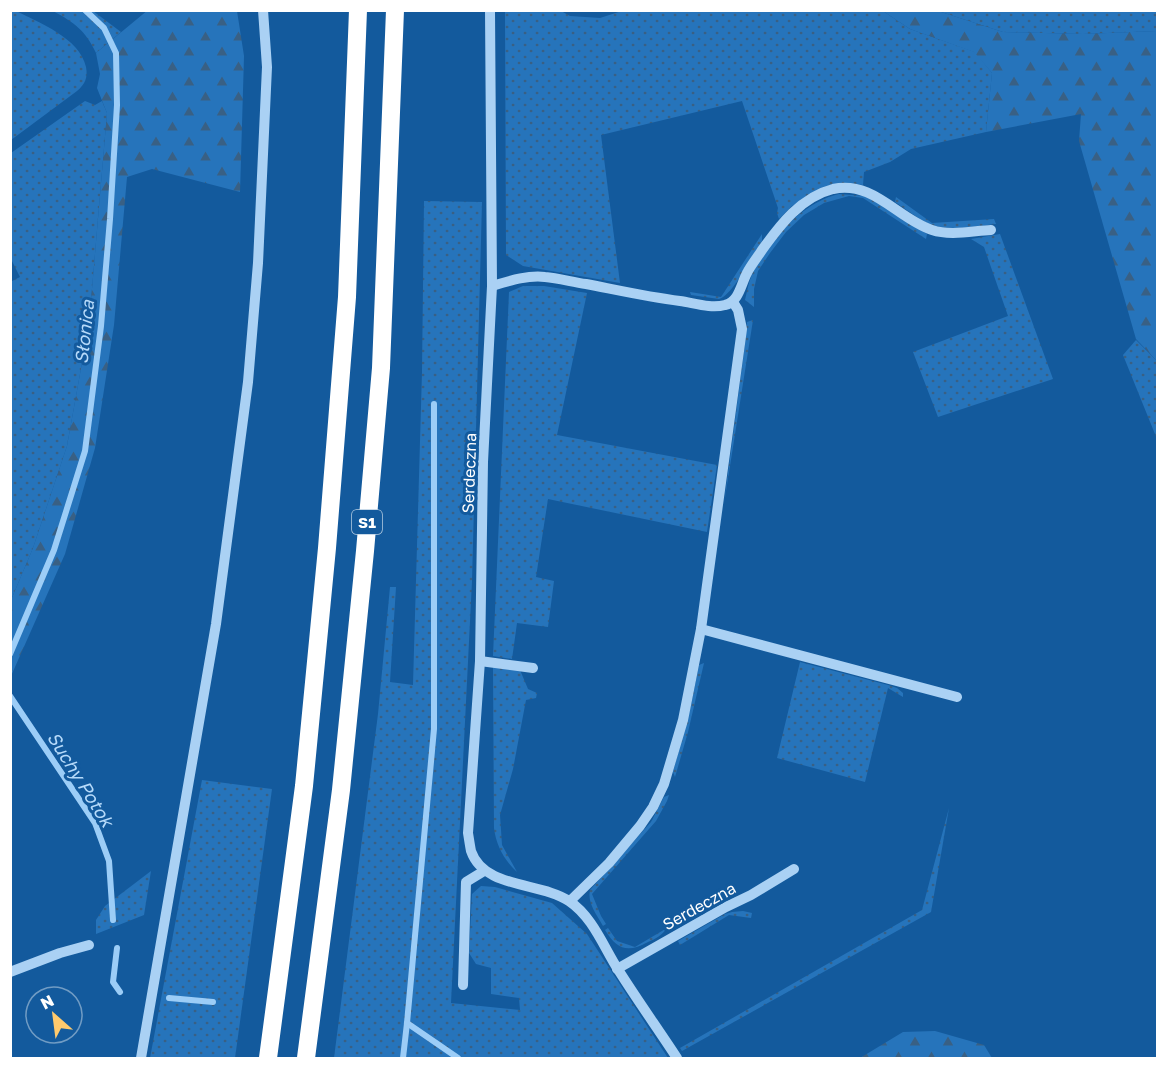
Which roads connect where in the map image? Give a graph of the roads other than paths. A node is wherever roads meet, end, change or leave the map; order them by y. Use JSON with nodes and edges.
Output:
{"nodes":[{"id":1,"x":262,"y":10,"type":"edge"},
{"id":2,"x":358,"y":10,"type":"edge"},
{"id":3,"x":395,"y":10,"type":"edge"},
{"id":4,"x":490,"y":10,"type":"edge"},
{"id":5,"x":991,"y":230,"type":"dead end"},
{"id":6,"x":492,"y":286,"type":"junction"},
{"id":7,"x":733,"y":302,"type":"junction"},
{"id":8,"x":700,"y":629,"type":"junction"},
{"id":9,"x":480,"y":661,"type":"junction"},
{"id":10,"x":533,"y":668,"type":"dead end"},
{"id":11,"x":957,"y":697,"type":"dead end"},
{"id":12,"x":794,"y":868,"type":"dead end"},
{"id":13,"x":484,"y":871,"type":"junction"},
{"id":14,"x":570,"y":901,"type":"junction"},
{"id":15,"x":89,"y":945,"type":"dead end"},
{"id":16,"x":617,"y":969,"type":"junction"},
{"id":17,"x":10,"y":972,"type":"edge"},
{"id":18,"x":463,"y":985,"type":"dead end"},
{"id":19,"x":141,"y":1059,"type":"edge"},
{"id":20,"x":268,"y":1059,"type":"edge"},
{"id":21,"x":306,"y":1059,"type":"edge"},
{"id":22,"x":677,"y":1059,"type":"edge"}],
"edges":[{"from":1,"to":19,"type":"street"},
{"from":2,"to":20,"type":"highway","number":"S1"},
{"from":3,"to":21,"type":"highway","number":"S1"},
{"from":4,"to":6,"type":"street","name":"Serdeczna"},
{"from":5,"to":7,"type":"street"},
{"from":6,"to":7,"type":"street"},
{"from":6,"to":9,"type":"street","name":"Serdeczna"},
{"from":7,"to":8,"type":"street"},
{"from":8,"to":11,"type":"street"},
{"from":8,"to":14,"type":"street"},
{"from":9,"to":10,"type":"street"},
{"from":9,"to":13,"type":"street","name":"Serdeczna"},
{"from":12,"to":16,"type":"street","name":"Serdeczna"},
{"from":13,"to":14,"type":"street"},
{"from":13,"to":18,"type":"street"},
{"from":14,"to":16,"type":"street"},
{"from":15,"to":17,"type":"street"},
{"from":16,"to":22,"type":"street"}]}
